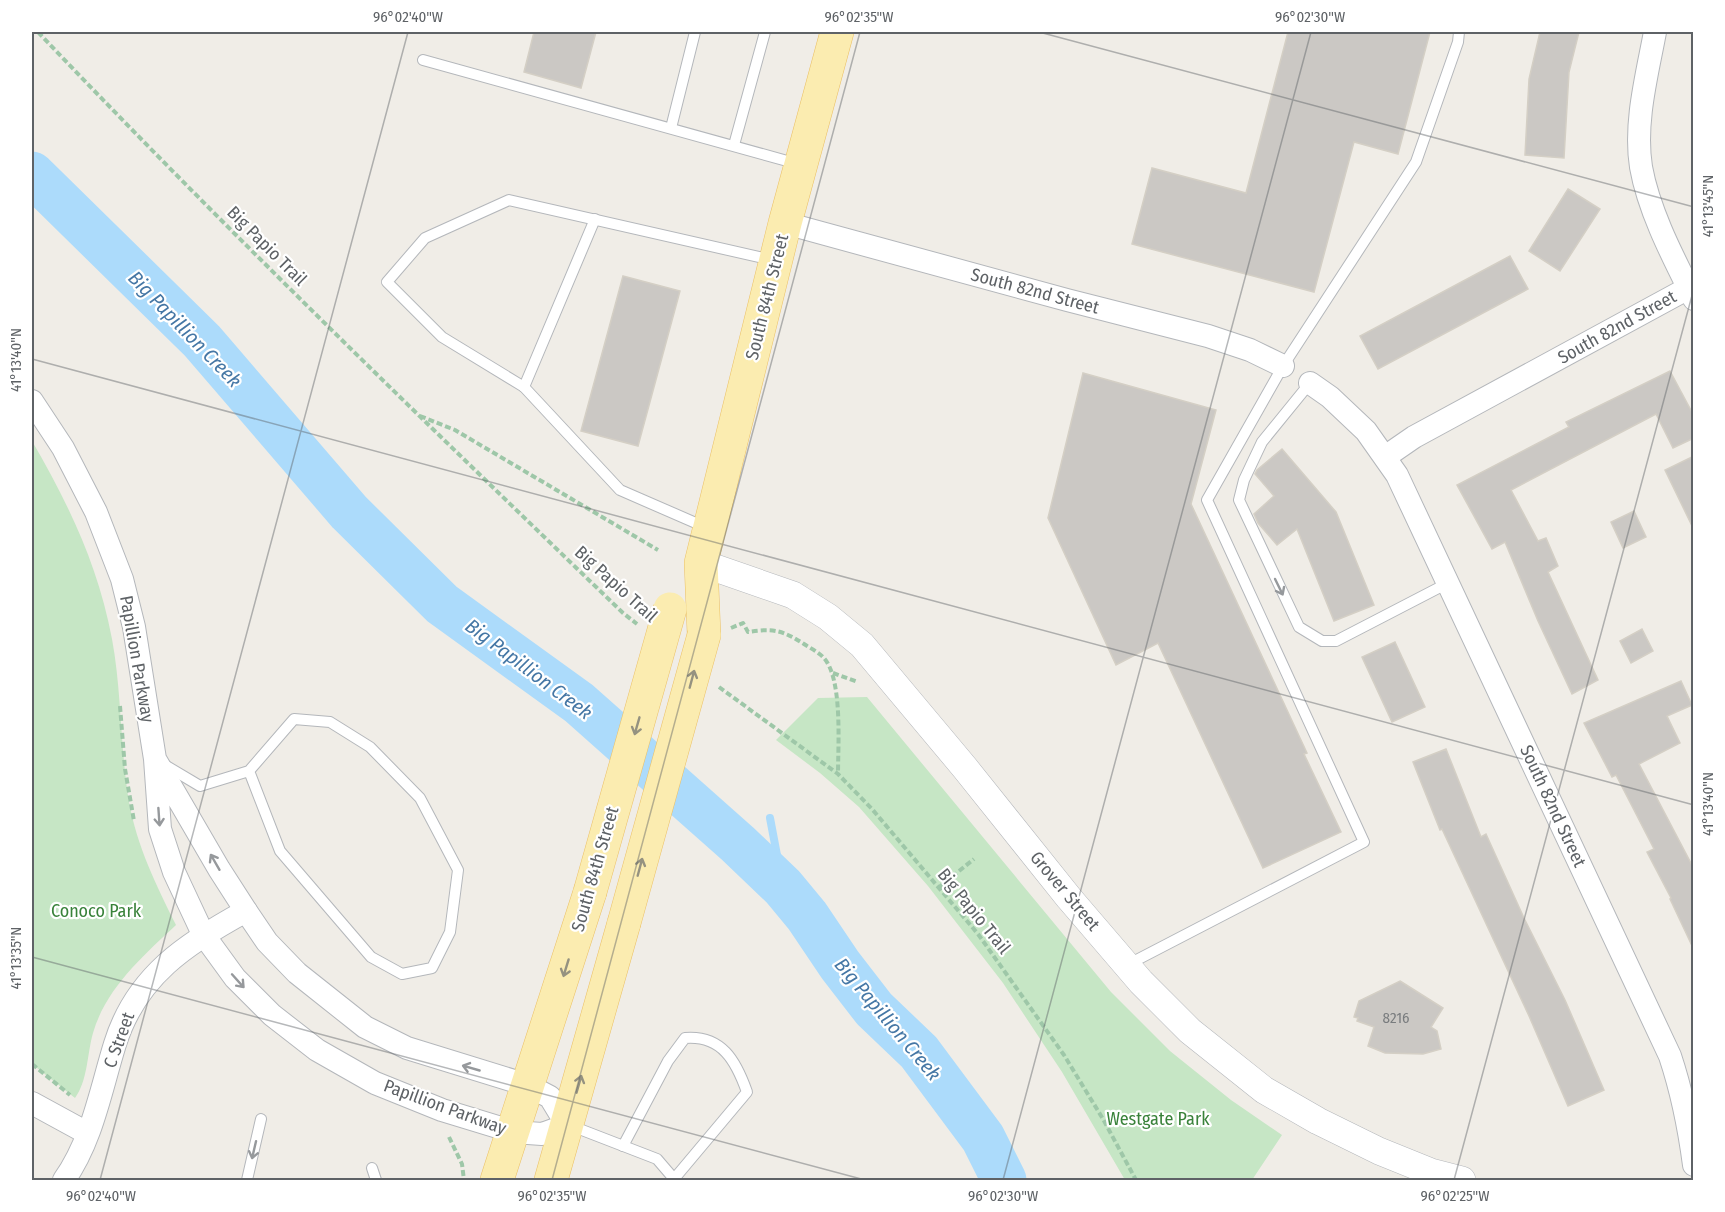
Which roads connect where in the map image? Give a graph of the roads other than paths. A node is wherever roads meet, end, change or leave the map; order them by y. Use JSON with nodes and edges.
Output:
{"nodes":[{"id":1,"x":695,"y":32,"type":"edge"},
{"id":2,"x":765,"y":32,"type":"edge"},
{"id":3,"x":837,"y":32,"type":"edge"},
{"id":4,"x":1460,"y":32,"type":"edge"},
{"id":5,"x":1655,"y":32,"type":"edge"},
{"id":6,"x":423,"y":60,"type":"dead end"},
{"id":7,"x":671,"y":128,"type":"junction"},
{"id":8,"x":734,"y":144,"type":"junction"},
{"id":9,"x":801,"y":165,"type":"junction"},
{"id":10,"x":595,"y":219,"type":"junction"},
{"id":11,"x":785,"y":223,"type":"junction"},
{"id":12,"x":776,"y":261,"type":"junction"},
{"id":13,"x":1692,"y":291,"type":"edge"},
{"id":14,"x":1282,"y":366,"type":"junction"},
{"id":15,"x":1310,"y":383,"type":"joint"},
{"id":16,"x":524,"y":387,"type":"junction"},
{"id":17,"x":32,"y":401,"type":"edge"},
{"id":18,"x":1385,"y":457,"type":"junction"},
{"id":19,"x":709,"y":529,"type":"junction"},
{"id":20,"x":701,"y":563,"type":"junction"},
{"id":21,"x":1448,"y":583,"type":"junction"},
{"id":22,"x":155,"y":759,"type":"junction"},
{"id":23,"x":249,"y":771,"type":"junction"},
{"id":24,"x":246,"y":911,"type":"junction"},
{"id":25,"x":203,"y":934,"type":"junction"},
{"id":26,"x":1128,"y":965,"type":"junction"},
{"id":27,"x":527,"y":1085,"type":"junction"},
{"id":28,"x":32,"y":1103,"type":"edge"},
{"id":29,"x":261,"y":1119,"type":"dead end"},
{"id":30,"x":567,"y":1125,"type":"junction"},
{"id":31,"x":513,"y":1132,"type":"junction"},
{"id":32,"x":87,"y":1134,"type":"junction"},
{"id":33,"x":623,"y":1146,"type":"junction"},
{"id":34,"x":1694,"y":1164,"type":"edge"},
{"id":35,"x":372,"y":1168,"type":"dead end"},
{"id":36,"x":64,"y":1180,"type":"edge"},
{"id":37,"x":247,"y":1180,"type":"edge"},
{"id":38,"x":376,"y":1180,"type":"edge"},
{"id":39,"x":497,"y":1180,"type":"edge"},
{"id":40,"x":551,"y":1180,"type":"edge"},
{"id":41,"x":675,"y":1180,"type":"edge"},
{"id":42,"x":1462,"y":1180,"type":"edge"}],
"edges":[{"from":1,"to":7,"type":"lane"},
{"from":2,"to":8,"type":"lane"},
{"from":3,"to":9,"type":"main road","name":"South 84th Street"},
{"from":4,"to":14,"type":"lane"},
{"from":5,"to":13,"type":"street"},
{"from":6,"to":7,"type":"lane"},
{"from":7,"to":8,"type":"lane"},
{"from":8,"to":9,"type":"lane"},
{"from":9,"to":11,"type":"main road","name":"South 84th Street"},
{"from":10,"to":12,"type":"lane"},
{"from":10,"to":16,"type":"lane"},
{"from":10,"to":16,"type":"lane"},
{"from":11,"to":12,"type":"main road","name":"South 84th Street"},
{"from":11,"to":14,"type":"street","name":"South 82nd Street"},
{"from":12,"to":19,"type":"main road","name":"South 84th Street"},
{"from":13,"to":18,"type":"street","name":"South 82nd Street"},
{"from":14,"to":26,"type":"lane"},
{"from":15,"to":18,"type":"street","name":"South 82nd Street"},
{"from":15,"to":21,"type":"lane","one_way":true},
{"from":16,"to":19,"type":"lane"},
{"from":17,"to":22,"type":"street","name":"Papillion Parkway"},
{"from":18,"to":21,"type":"street","name":"South 82nd Street"},
{"from":19,"to":20,"type":"main road","name":"South 84th Street"},
{"from":20,"to":26,"type":"street","name":"Grover Street"},
{"from":20,"to":27,"type":"main road","name":"South 84th Street","one_way":true,"bridge":true},
{"from":30,"to":20,"type":"main road","name":"South 84th Street","one_way":true,"bridge":true},
{"from":21,"to":34,"type":"street","name":"South 82nd Street"},
{"from":22,"to":23,"type":"lane"},
{"from":24,"to":22,"type":"street","name":"Papillion Parkway","one_way":true},
{"from":22,"to":25,"type":"street","name":"Papillion Parkway","one_way":true},
{"from":23,"to":23,"type":"lane"},
{"from":24,"to":25,"type":"street","name":"C Street"},
{"from":27,"to":24,"type":"street","name":"Papillion Parkway","one_way":true},
{"from":25,"to":31,"type":"street","name":"Papillion Parkway","one_way":true},
{"from":25,"to":32,"type":"street","name":"C Street"},
{"from":26,"to":42,"type":"street","name":"Grover Street"},
{"from":27,"to":30,"type":"street","name":"Papillion Parkway"},
{"from":27,"to":31,"type":"main road","name":"South 84th Street"},
{"from":28,"to":32,"type":"street"},
{"from":29,"to":37,"type":"lane","one_way":true},
{"from":30,"to":31,"type":"street","name":"Papillion Parkway"},
{"from":30,"to":33,"type":"lane"},
{"from":30,"to":40,"type":"main road","name":"South 84th Street"},
{"from":31,"to":39,"type":"main road","name":"South 84th Street"},
{"from":32,"to":36,"type":"street","name":"C Street"},
{"from":33,"to":41,"type":"lane"},
{"from":33,"to":41,"type":"lane"},
{"from":35,"to":38,"type":"lane"}]}
